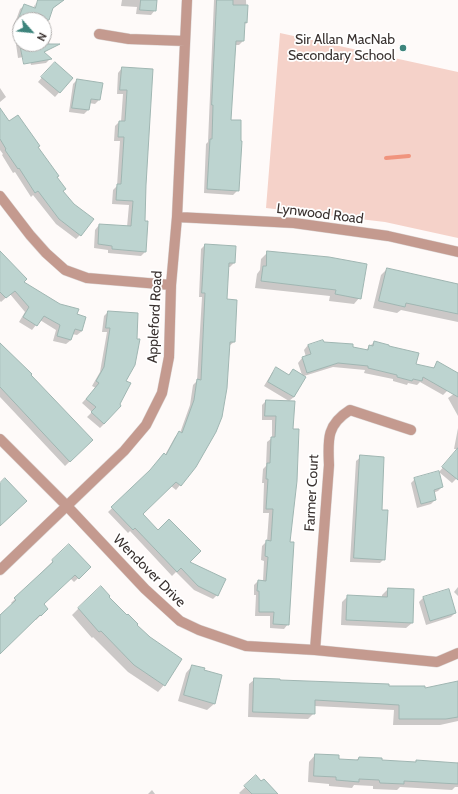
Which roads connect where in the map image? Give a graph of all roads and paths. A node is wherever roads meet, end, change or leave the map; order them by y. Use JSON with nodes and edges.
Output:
{"nodes":[{"id":1,"x":187,"y":0,"type":"edge"},
{"id":2,"x":99,"y":34,"type":"dead end"},
{"id":3,"x":185,"y":41,"type":"junction"},
{"id":4,"x":0,"y":196,"type":"edge"},
{"id":5,"x":177,"y":217,"type":"junction"},
{"id":6,"x":458,"y":252,"type":"edge"},
{"id":7,"x":171,"y":285,"type":"junction"},
{"id":8,"x":411,"y":430,"type":"dead end"},
{"id":9,"x":0,"y":439,"type":"edge"},
{"id":10,"x":67,"y":506,"type":"junction"},
{"id":11,"x":0,"y":570,"type":"edge"},
{"id":12,"x":315,"y":650,"type":"junction"},
{"id":13,"x":458,"y":653,"type":"edge"}],
"edges":[{"from":1,"to":3,"type":"street","name":"Appleford Road"},
{"from":2,"to":3,"type":"street"},
{"from":3,"to":5,"type":"street","name":"Appleford Road"},
{"from":4,"to":7,"type":"street"},
{"from":5,"to":6,"type":"street","name":"Lynwood Road"},
{"from":5,"to":7,"type":"street","name":"Appleford Road"},
{"from":7,"to":10,"type":"street","name":"Appleford Road"},
{"from":8,"to":12,"type":"street","name":"Farmer Court"},
{"from":9,"to":10,"type":"street","name":"Wendover Drive"},
{"from":10,"to":11,"type":"street","name":"Appleford Road"},
{"from":10,"to":12,"type":"street","name":"Wendover Drive"},
{"from":12,"to":13,"type":"street","name":"Wendover Drive"}]}
